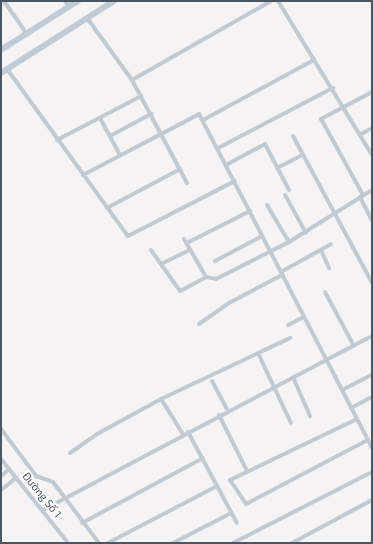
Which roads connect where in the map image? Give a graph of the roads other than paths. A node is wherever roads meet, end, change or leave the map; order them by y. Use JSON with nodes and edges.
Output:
{"nodes":[{"id":1,"x":4,"y":1,"type":"edge"},
{"id":2,"x":65,"y":1,"type":"edge"},
{"id":3,"x":78,"y":1,"type":"edge"},
{"id":4,"x":114,"y":1,"type":"edge"},
{"id":5,"x":271,"y":1,"type":"edge"},
{"id":6,"x":278,"y":1,"type":"edge"},
{"id":7,"x":69,"y":7,"type":"junction"},
{"id":8,"x":87,"y":18,"type":"junction"},
{"id":9,"x":27,"y":34,"type":"junction"},
{"id":10,"x":1,"y":50,"type":"edge"},
{"id":11,"x":314,"y":60,"type":"junction"},
{"id":12,"x":7,"y":69,"type":"junction"},
{"id":13,"x":1,"y":73,"type":"edge"},
{"id":14,"x":132,"y":80,"type":"junction"},
{"id":15,"x":333,"y":88,"type":"junction"},
{"id":16,"x":372,"y":92,"type":"edge"},
{"id":17,"x":141,"y":96,"type":"junction"},
{"id":18,"x":343,"y":104,"type":"junction"},
{"id":19,"x":151,"y":114,"type":"junction"},
{"id":20,"x":100,"y":118,"type":"junction"},
{"id":21,"x":203,"y":120,"type":"junction"},
{"id":22,"x":372,"y":128,"type":"edge"},
{"id":23,"x":161,"y":132,"type":"junction"},
{"id":24,"x":361,"y":134,"type":"junction"},
{"id":25,"x":110,"y":136,"type":"junction"},
{"id":26,"x":293,"y":136,"type":"dead end"},
{"id":27,"x":57,"y":140,"type":"junction"},
{"id":28,"x":218,"y":148,"type":"junction"},
{"id":29,"x":120,"y":155,"type":"junction"},
{"id":30,"x":303,"y":155,"type":"junction"},
{"id":31,"x":372,"y":155,"type":"edge"},
{"id":32,"x":226,"y":165,"type":"junction"},
{"id":33,"x":277,"y":168,"type":"junction"},
{"id":34,"x":180,"y":169,"type":"junction"},
{"id":35,"x":83,"y":175,"type":"junction"},
{"id":36,"x":234,"y":181,"type":"junction"},
{"id":37,"x":187,"y":182,"type":"dead end"},
{"id":38,"x":289,"y":190,"type":"dead end"},
{"id":39,"x":372,"y":190,"type":"edge"},
{"id":40,"x":285,"y":195,"type":"dead end"},
{"id":41,"x":361,"y":196,"type":"junction"},
{"id":42,"x":268,"y":205,"type":"dead end"},
{"id":43,"x":107,"y":208,"type":"junction"},
{"id":44,"x":250,"y":211,"type":"junction"},
{"id":45,"x":334,"y":212,"type":"junction"},
{"id":46,"x":372,"y":221,"type":"edge"},
{"id":47,"x":306,"y":233,"type":"junction"},
{"id":48,"x":262,"y":236,"type":"junction"},
{"id":49,"x":289,"y":242,"type":"junction"},
{"id":50,"x":331,"y":244,"type":"dead end"},
{"id":51,"x":151,"y":250,"type":"dead end"},
{"id":52,"x":190,"y":250,"type":"junction"},
{"id":53,"x":320,"y":250,"type":"junction"},
{"id":54,"x":271,"y":252,"type":"junction"},
{"id":55,"x":215,"y":261,"type":"dead end"},
{"id":56,"x":161,"y":264,"type":"junction"},
{"id":57,"x":329,"y":268,"type":"dead end"},
{"id":58,"x":282,"y":273,"type":"junction"},
{"id":59,"x":206,"y":277,"type":"junction"},
{"id":60,"x":372,"y":283,"type":"edge"},
{"id":61,"x":325,"y":292,"type":"dead end"},
{"id":62,"x":304,"y":317,"type":"junction"},
{"id":63,"x":199,"y":324,"type":"dead end"},
{"id":64,"x":288,"y":325,"type":"dead end"},
{"id":65,"x":372,"y":336,"type":"edge"},
{"id":66,"x":290,"y":338,"type":"dead end"},
{"id":67,"x":354,"y":346,"type":"junction"},
{"id":68,"x":258,"y":353,"type":"junction"},
{"id":69,"x":326,"y":360,"type":"junction"},
{"id":70,"x":372,"y":375,"type":"edge"},
{"id":71,"x":293,"y":377,"type":"junction"},
{"id":72,"x":212,"y":381,"type":"dead end"},
{"id":73,"x":275,"y":387,"type":"junction"},
{"id":74,"x":342,"y":390,"type":"junction"},
{"id":75,"x":372,"y":397,"type":"edge"},
{"id":76,"x":161,"y":399,"type":"junction"},
{"id":77,"x":351,"y":408,"type":"junction"},
{"id":78,"x":228,"y":411,"type":"junction"},
{"id":79,"x":219,"y":415,"type":"junction"},
{"id":80,"x":310,"y":416,"type":"dead end"},
{"id":81,"x":357,"y":418,"type":"junction"},
{"id":82,"x":291,"y":423,"type":"dead end"},
{"id":83,"x":1,"y":429,"type":"edge"},
{"id":84,"x":188,"y":432,"type":"junction"},
{"id":85,"x":184,"y":434,"type":"junction"},
{"id":86,"x":372,"y":435,"type":"edge"},
{"id":87,"x":368,"y":439,"type":"junction"},
{"id":88,"x":372,"y":448,"type":"edge"},
{"id":89,"x":70,"y":453,"type":"dead end"},
{"id":90,"x":202,"y":458,"type":"junction"},
{"id":91,"x":1,"y":460,"type":"edge"},
{"id":92,"x":9,"y":469,"type":"junction"},
{"id":93,"x":247,"y":471,"type":"junction"},
{"id":94,"x":372,"y":472,"type":"edge"},
{"id":95,"x":1,"y":476,"type":"edge"},
{"id":96,"x":16,"y":478,"type":"junction"},
{"id":97,"x":217,"y":486,"type":"junction"},
{"id":98,"x":1,"y":490,"type":"edge"},
{"id":99,"x":64,"y":498,"type":"junction"},
{"id":100,"x":372,"y":500,"type":"edge"},
{"id":101,"x":43,"y":510,"type":"junction"},
{"id":102,"x":231,"y":513,"type":"junction"},
{"id":103,"x":82,"y":523,"type":"junction"},
{"id":104,"x":237,"y":523,"type":"dead end"},
{"id":105,"x":68,"y":543,"type":"edge"},
{"id":106,"x":99,"y":543,"type":"edge"},
{"id":107,"x":108,"y":543,"type":"edge"},
{"id":108,"x":173,"y":543,"type":"edge"},
{"id":109,"x":233,"y":543,"type":"edge"},
{"id":110,"x":292,"y":543,"type":"edge"}],
"edges":[{"from":1,"to":9,"type":"street"},
{"from":2,"to":7,"type":"street"},
{"from":3,"to":7,"type":"main road"},
{"from":4,"to":8,"type":"main road"},
{"from":5,"to":14,"type":"street"},
{"from":6,"to":11,"type":"street"},
{"from":7,"to":9,"type":"main road"},
{"from":8,"to":12,"type":"main road"},
{"from":8,"to":14,"type":"street"},
{"from":9,"to":10,"type":"main road"},
{"from":11,"to":15,"type":"street"},
{"from":11,"to":21,"type":"street"},
{"from":12,"to":13,"type":"main road"},
{"from":12,"to":27,"type":"street"},
{"from":14,"to":17,"type":"street"},
{"from":15,"to":18,"type":"street"},
{"from":15,"to":28,"type":"street"},
{"from":16,"to":18,"type":"street"},
{"from":17,"to":19,"type":"street"},
{"from":17,"to":20,"type":"street"},
{"from":18,"to":24,"type":"street"},
{"from":18,"to":41,"type":"street"},
{"from":19,"to":23,"type":"street"},
{"from":19,"to":25,"type":"street"},
{"from":20,"to":25,"type":"street"},
{"from":20,"to":27,"type":"street"},
{"from":21,"to":23,"type":"street"},
{"from":21,"to":28,"type":"street"},
{"from":22,"to":24,"type":"street"},
{"from":23,"to":29,"type":"street"},
{"from":23,"to":34,"type":"street"},
{"from":24,"to":31,"type":"street"},
{"from":25,"to":29,"type":"street"},
{"from":26,"to":30,"type":"street"},
{"from":27,"to":35,"type":"street"},
{"from":28,"to":32,"type":"street"},
{"from":29,"to":35,"type":"street"},
{"from":30,"to":33,"type":"street"},
{"from":30,"to":45,"type":"street"},
{"from":32,"to":33,"type":"street"},
{"from":32,"to":36,"type":"street"},
{"from":33,"to":38,"type":"street"},
{"from":34,"to":37,"type":"street"},
{"from":34,"to":43,"type":"street"},
{"from":35,"to":43,"type":"street"},
{"from":36,"to":43,"type":"street"},
{"from":36,"to":44,"type":"street"},
{"from":39,"to":41,"type":"street"},
{"from":40,"to":47,"type":"street"},
{"from":41,"to":45,"type":"street"},
{"from":41,"to":46,"type":"street"},
{"from":42,"to":49,"type":"street"},
{"from":44,"to":48,"type":"street"},
{"from":44,"to":52,"type":"street"},
{"from":45,"to":47,"type":"street"},
{"from":45,"to":60,"type":"street"},
{"from":47,"to":49,"type":"street"},
{"from":48,"to":54,"type":"street"},
{"from":48,"to":55,"type":"street"},
{"from":49,"to":54,"type":"street"},
{"from":50,"to":53,"type":"street"},
{"from":51,"to":56,"type":"street"},
{"from":52,"to":56,"type":"street"},
{"from":52,"to":59,"type":"street"},
{"from":53,"to":57,"type":"street"},
{"from":53,"to":58,"type":"street"},
{"from":54,"to":58,"type":"street"},
{"from":54,"to":59,"type":"street"},
{"from":56,"to":59,"type":"street"},
{"from":58,"to":62,"type":"street"},
{"from":58,"to":63,"type":"street"},
{"from":61,"to":67,"type":"street"},
{"from":62,"to":64,"type":"street"},
{"from":62,"to":69,"type":"street"},
{"from":65,"to":67,"type":"street"},
{"from":66,"to":68,"type":"street"},
{"from":67,"to":69,"type":"street"},
{"from":68,"to":73,"type":"street"},
{"from":68,"to":76,"type":"street"},
{"from":69,"to":71,"type":"street"},
{"from":69,"to":74,"type":"street"},
{"from":70,"to":74,"type":"street"},
{"from":71,"to":73,"type":"street"},
{"from":71,"to":80,"type":"street"},
{"from":72,"to":78,"type":"street"},
{"from":73,"to":78,"type":"street"},
{"from":73,"to":82,"type":"street"},
{"from":74,"to":77,"type":"street"},
{"from":75,"to":77,"type":"street"},
{"from":76,"to":85,"type":"street"},
{"from":76,"to":89,"type":"street"},
{"from":77,"to":81,"type":"street"},
{"from":78,"to":79,"type":"street"},
{"from":79,"to":84,"type":"street"},
{"from":79,"to":93,"type":"street"},
{"from":81,"to":87,"type":"street"},
{"from":81,"to":93,"type":"street"},
{"from":83,"to":99,"type":"street"},
{"from":84,"to":85,"type":"street"},
{"from":84,"to":90,"type":"street"},
{"from":85,"to":99,"type":"street"},
{"from":86,"to":87,"type":"street"},
{"from":87,"to":88,"type":"street"},
{"from":87,"to":93,"type":"street"},
{"from":90,"to":97,"type":"street"},
{"from":90,"to":103,"type":"street"},
{"from":91,"to":92,"type":"street","name":"Đường Số 1"},
{"from":92,"to":95,"type":"street"},
{"from":92,"to":96,"type":"street","name":"Đường Số 1"},
{"from":94,"to":109,"type":"street"},
{"from":96,"to":98,"type":"street"},
{"from":96,"to":101,"type":"street","name":"Đường Số 1"},
{"from":97,"to":102,"type":"street"},
{"from":97,"to":107,"type":"street"},
{"from":99,"to":101,"type":"street"},
{"from":99,"to":103,"type":"street"},
{"from":100,"to":110,"type":"street"},
{"from":101,"to":105,"type":"street","name":"Đường Số 1"},
{"from":102,"to":104,"type":"street"},
{"from":102,"to":108,"type":"street"},
{"from":103,"to":106,"type":"street"}]}
